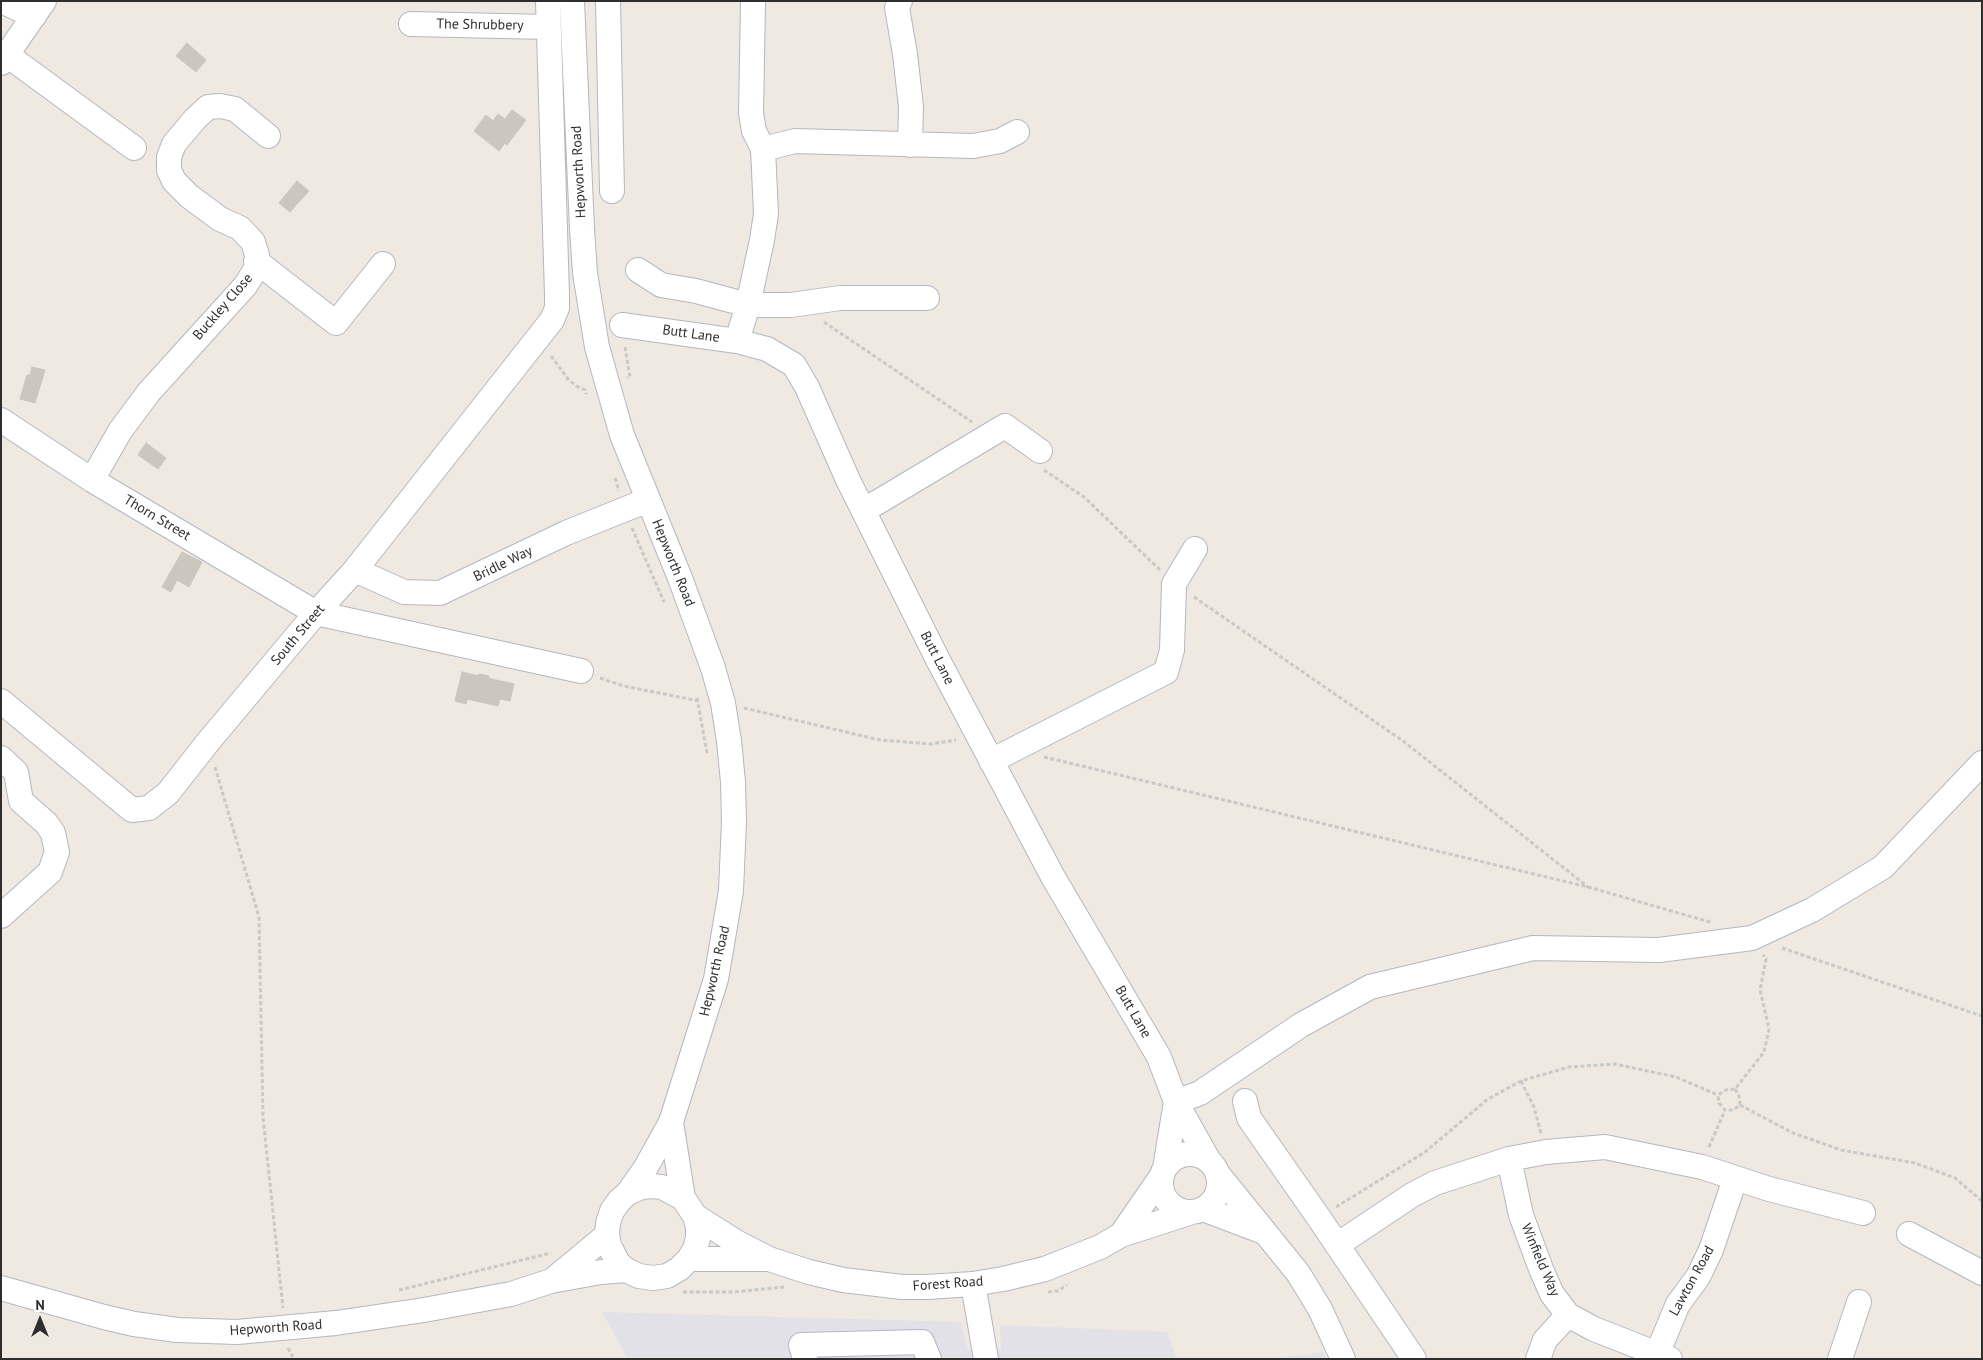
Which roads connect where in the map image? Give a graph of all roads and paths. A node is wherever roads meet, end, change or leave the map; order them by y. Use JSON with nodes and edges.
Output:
{"nodes":[{"id":1,"x":2,"y":1,"type":"edge"},
{"id":2,"x":548,"y":1,"type":"edge"},
{"id":3,"x":572,"y":1,"type":"edge"},
{"id":4,"x":753,"y":1,"type":"edge"},
{"id":5,"x":900,"y":1,"type":"edge"},
{"id":6,"x":39,"y":8,"type":"edge"},
{"id":7,"x":608,"y":9,"type":"edge"},
{"id":8,"x":411,"y":24,"type":"dead end"},
{"id":9,"x":548,"y":27,"type":"junction"},
{"id":10,"x":4,"y":59,"type":"edge"},
{"id":11,"x":1017,"y":132,"type":"dead end"},
{"id":12,"x":268,"y":136,"type":"dead end"},
{"id":13,"x":910,"y":145,"type":"junction"},
{"id":14,"x":134,"y":148,"type":"dead end"},
{"id":15,"x":763,"y":149,"type":"junction"},
{"id":16,"x":612,"y":191,"type":"dead end"},
{"id":17,"x":256,"y":261,"type":"junction"},
{"id":18,"x":383,"y":264,"type":"dead end"},
{"id":19,"x":638,"y":270,"type":"dead end"},
{"id":20,"x":927,"y":298,"type":"dead end"},
{"id":21,"x":748,"y":305,"type":"junction"},
{"id":22,"x":817,"y":317,"type":"dead end"},
{"id":23,"x":622,"y":325,"type":"joint"},
{"id":24,"x":738,"y":341,"type":"junction"},
{"id":25,"x":547,"y":348,"type":"dead end"},
{"id":26,"x":630,"y":377,"type":"dead end"},
{"id":27,"x":588,"y":399,"type":"dead end"},
{"id":28,"x":1,"y":420,"type":"edge"},
{"id":29,"x":991,"y":435,"type":"junction"},
{"id":30,"x":1038,"y":459,"type":"joint"},
{"id":31,"x":613,"y":472,"type":"dead end"},
{"id":32,"x":92,"y":480,"type":"junction"},
{"id":33,"x":616,"y":481,"type":"dead end"},
{"id":34,"x":648,"y":500,"type":"junction"},
{"id":35,"x":864,"y":509,"type":"junction"},
{"id":36,"x":635,"y":537,"type":"dead end"},
{"id":37,"x":1195,"y":549,"type":"dead end"},
{"id":38,"x":355,"y":570,"type":"junction"},
{"id":39,"x":1174,"y":584,"type":"junction"},
{"id":40,"x":666,"y":605,"type":"dead end"},
{"id":41,"x":316,"y":613,"type":"junction"},
{"id":42,"x":581,"y":670,"type":"joint"},
{"id":43,"x":696,"y":691,"type":"dead end"},
{"id":44,"x":698,"y":700,"type":"junction"},
{"id":45,"x":1,"y":701,"type":"edge"},
{"id":46,"x":723,"y":703,"type":"junction"},
{"id":47,"x":958,"y":740,"type":"dead end"},
{"id":48,"x":208,"y":742,"type":"junction"},
{"id":49,"x":1014,"y":750,"type":"junction"},
{"id":50,"x":1,"y":758,"type":"edge"},
{"id":51,"x":991,"y":761,"type":"junction"},
{"id":52,"x":708,"y":762,"type":"dead end"},
{"id":53,"x":1982,"y":763,"type":"edge"},
{"id":54,"x":1588,"y":887,"type":"junction"},
{"id":55,"x":1,"y":916,"type":"edge"},
{"id":56,"x":1713,"y":922,"type":"dead end"},
{"id":57,"x":1752,"y":938,"type":"junction"},
{"id":58,"x":1982,"y":1016,"type":"edge"},
{"id":59,"x":1521,"y":1081,"type":"junction"},
{"id":60,"x":1735,"y":1089,"type":"junction"},
{"id":61,"x":1718,"y":1095,"type":"junction"},
{"id":62,"x":1246,"y":1101,"type":"dead end"},
{"id":63,"x":1176,"y":1102,"type":"junction"},
{"id":64,"x":1740,"y":1106,"type":"junction"},
{"id":65,"x":1725,"y":1110,"type":"junction"},
{"id":66,"x":671,"y":1122,"type":"junction"},
{"id":67,"x":1546,"y":1152,"type":"junction"},
{"id":68,"x":1510,"y":1159,"type":"junction"},
{"id":69,"x":1702,"y":1166,"type":"junction"},
{"id":70,"x":1213,"y":1167,"type":"junction"},
{"id":71,"x":1163,"y":1172,"type":"junction"},
{"id":72,"x":1735,"y":1178,"type":"junction"},
{"id":73,"x":628,"y":1193,"type":"junction"},
{"id":74,"x":1982,"y":1200,"type":"edge"},
{"id":75,"x":689,"y":1207,"type":"junction"},
{"id":76,"x":1197,"y":1211,"type":"junction"},
{"id":77,"x":1863,"y":1213,"type":"dead end"},
{"id":78,"x":1319,"y":1218,"type":"junction"},
{"id":79,"x":1265,"y":1233,"type":"junction"},
{"id":80,"x":1909,"y":1234,"type":"dead end"},
{"id":81,"x":607,"y":1235,"type":"junction"},
{"id":82,"x":1122,"y":1235,"type":"junction"},
{"id":83,"x":1337,"y":1245,"type":"junction"},
{"id":84,"x":560,"y":1251,"type":"dead end"},
{"id":85,"x":769,"y":1259,"type":"junction"},
{"id":86,"x":689,"y":1260,"type":"junction"},
{"id":87,"x":626,"y":1270,"type":"junction"},
{"id":88,"x":1982,"y":1273,"type":"edge"},
{"id":89,"x":551,"y":1281,"type":"junction"},
{"id":90,"x":1072,"y":1282,"type":"dead end"},
{"id":91,"x":973,"y":1284,"type":"junction"},
{"id":92,"x":1,"y":1288,"type":"edge"},
{"id":93,"x":793,"y":1288,"type":"dead end"},
{"id":94,"x":396,"y":1291,"type":"dead end"},
{"id":95,"x":680,"y":1292,"type":"dead end"},
{"id":96,"x":1040,"y":1293,"type":"dead end"},
{"id":97,"x":1860,"y":1302,"type":"dead end"},
{"id":98,"x":283,"y":1306,"type":"junction"},
{"id":99,"x":275,"y":1307,"type":"dead end"},
{"id":100,"x":284,"y":1312,"type":"dead end"},
{"id":101,"x":1568,"y":1314,"type":"junction"},
{"id":102,"x":287,"y":1345,"type":"dead end"},
{"id":103,"x":1664,"y":1356,"type":"edge"},
{"id":104,"x":294,"y":1359,"type":"edge"},
{"id":105,"x":805,"y":1359,"type":"edge"},
{"id":106,"x":929,"y":1359,"type":"edge"},
{"id":107,"x":986,"y":1359,"type":"edge"},
{"id":108,"x":1343,"y":1359,"type":"edge"},
{"id":109,"x":1414,"y":1359,"type":"edge"},
{"id":110,"x":1538,"y":1359,"type":"edge"},
{"id":111,"x":1840,"y":1359,"type":"edge"}],
"edges":[{"from":1,"to":6,"type":"street"},
{"from":2,"to":9,"type":"street"},
{"from":3,"to":34,"type":"street","name":"Hepworth Road"},
{"from":4,"to":15,"type":"street"},
{"from":5,"to":13,"type":"street"},
{"from":6,"to":10,"type":"street"},
{"from":7,"to":16,"type":"street"},
{"from":8,"to":9,"type":"street","name":"The Shrubbery"},
{"from":9,"to":38,"type":"street","name":"South Street"},
{"from":10,"to":14,"type":"street"},
{"from":11,"to":13,"type":"street"},
{"from":12,"to":17,"type":"street","name":"Buckley Close"},
{"from":13,"to":15,"type":"street"},
{"from":15,"to":21,"type":"street"},
{"from":17,"to":18,"type":"street"},
{"from":17,"to":32,"type":"street","name":"Buckley Close"},
{"from":19,"to":21,"type":"street"},
{"from":20,"to":21,"type":"street"},
{"from":21,"to":24,"type":"street"},
{"from":22,"to":29,"type":"path"},
{"from":23,"to":24,"type":"street","name":"Butt Lane"},
{"from":23,"to":26,"type":"path"},
{"from":24,"to":35,"type":"street","name":"Butt Lane"},
{"from":25,"to":27,"type":"path"},
{"from":28,"to":32,"type":"street","name":"Thorn Street"},
{"from":29,"to":30,"type":"street"},
{"from":29,"to":35,"type":"street"},
{"from":30,"to":39,"type":"path"},
{"from":31,"to":33,"type":"path"},
{"from":32,"to":41,"type":"street","name":"Thorn Street"},
{"from":34,"to":38,"type":"street","name":"Bridle Way"},
{"from":34,"to":46,"type":"street","name":"Hepworth Road"},
{"from":35,"to":51,"type":"street","name":"Butt Lane"},
{"from":36,"to":40,"type":"path"},
{"from":37,"to":39,"type":"street"},
{"from":38,"to":41,"type":"street","name":"South Street"},
{"from":39,"to":49,"type":"street"},
{"from":39,"to":54,"type":"path"},
{"from":41,"to":42,"type":"street","name":"Thorn Street"},
{"from":41,"to":48,"type":"street","name":"South Street"},
{"from":42,"to":44,"type":"path"},
{"from":43,"to":44,"type":"path"},
{"from":44,"to":46,"type":"path"},
{"from":44,"to":52,"type":"path"},
{"from":45,"to":48,"type":"street","name":"South Street"},
{"from":46,"to":47,"type":"path"},
{"from":46,"to":66,"type":"street","name":"Hepworth Road"},
{"from":48,"to":98,"type":"path"},
{"from":49,"to":51,"type":"street"},
{"from":49,"to":54,"type":"path"},
{"from":50,"to":55,"type":"street"},
{"from":51,"to":63,"type":"street","name":"Butt Lane"},
{"from":53,"to":57,"type":"street"},
{"from":54,"to":56,"type":"path"},
{"from":57,"to":58,"type":"path"},
{"from":57,"to":60,"type":"path"},
{"from":57,"to":63,"type":"street"},
{"from":59,"to":61,"type":"path"},
{"from":59,"to":67,"type":"path"},
{"from":59,"to":78,"type":"path"},
{"from":60,"to":61,"type":"path"},
{"from":60,"to":64,"type":"path"},
{"from":61,"to":65,"type":"path"},
{"from":62,"to":78,"type":"street"},
{"from":63,"to":70,"type":"street","name":"Butt Lane"},
{"from":63,"to":71,"type":"street"},
{"from":64,"to":65,"type":"path"},
{"from":64,"to":74,"type":"path"},
{"from":65,"to":69,"type":"path"},
{"from":66,"to":73,"type":"street","name":"Hepworth Road"},
{"from":66,"to":75,"type":"street","name":"Hepworth Road"},
{"from":67,"to":68,"type":"street"},
{"from":67,"to":69,"type":"street"},
{"from":68,"to":83,"type":"street"},
{"from":68,"to":101,"type":"street","name":"Winfield Way"},
{"from":69,"to":72,"type":"street"},
{"from":70,"to":71,"type":"street"},
{"from":70,"to":76,"type":"street"},
{"from":70,"to":79,"type":"street","name":"Butt Lane"},
{"from":71,"to":76,"type":"street"},
{"from":71,"to":82,"type":"street","name":"Forest Road"},
{"from":72,"to":77,"type":"street"},
{"from":72,"to":103,"type":"street","name":"Lawton Road"},
{"from":73,"to":75,"type":"street"},
{"from":73,"to":81,"type":"street"},
{"from":75,"to":85,"type":"street","name":"Forest Road"},
{"from":75,"to":86,"type":"street"},
{"from":76,"to":79,"type":"street","name":"Butt Lane"},
{"from":76,"to":82,"type":"street","name":"Forest Road"},
{"from":78,"to":83,"type":"street"},
{"from":79,"to":108,"type":"street","name":"Butt Lane"},
{"from":80,"to":88,"type":"street"},
{"from":81,"to":87,"type":"street"},
{"from":81,"to":89,"type":"street","name":"Hepworth Road"},
{"from":82,"to":91,"type":"street","name":"Forest Road"},
{"from":83,"to":109,"type":"street"},
{"from":84,"to":94,"type":"path"},
{"from":85,"to":86,"type":"street","name":"Forest Road"},
{"from":85,"to":91,"type":"street","name":"Forest Road"},
{"from":86,"to":87,"type":"street"},
{"from":87,"to":89,"type":"street","name":"Hepworth Road"},
{"from":89,"to":92,"type":"street","name":"Hepworth Road"},
{"from":90,"to":96,"type":"path"},
{"from":91,"to":107,"type":"street"},
{"from":93,"to":95,"type":"path"},
{"from":97,"to":111,"type":"street"},
{"from":98,"to":99,"type":"path"},
{"from":98,"to":100,"type":"path"},
{"from":101,"to":103,"type":"street","name":"Winfield Way"},
{"from":101,"to":110,"type":"street"},
{"from":102,"to":104,"type":"path"},
{"from":105,"to":106,"type":"street"}]}
